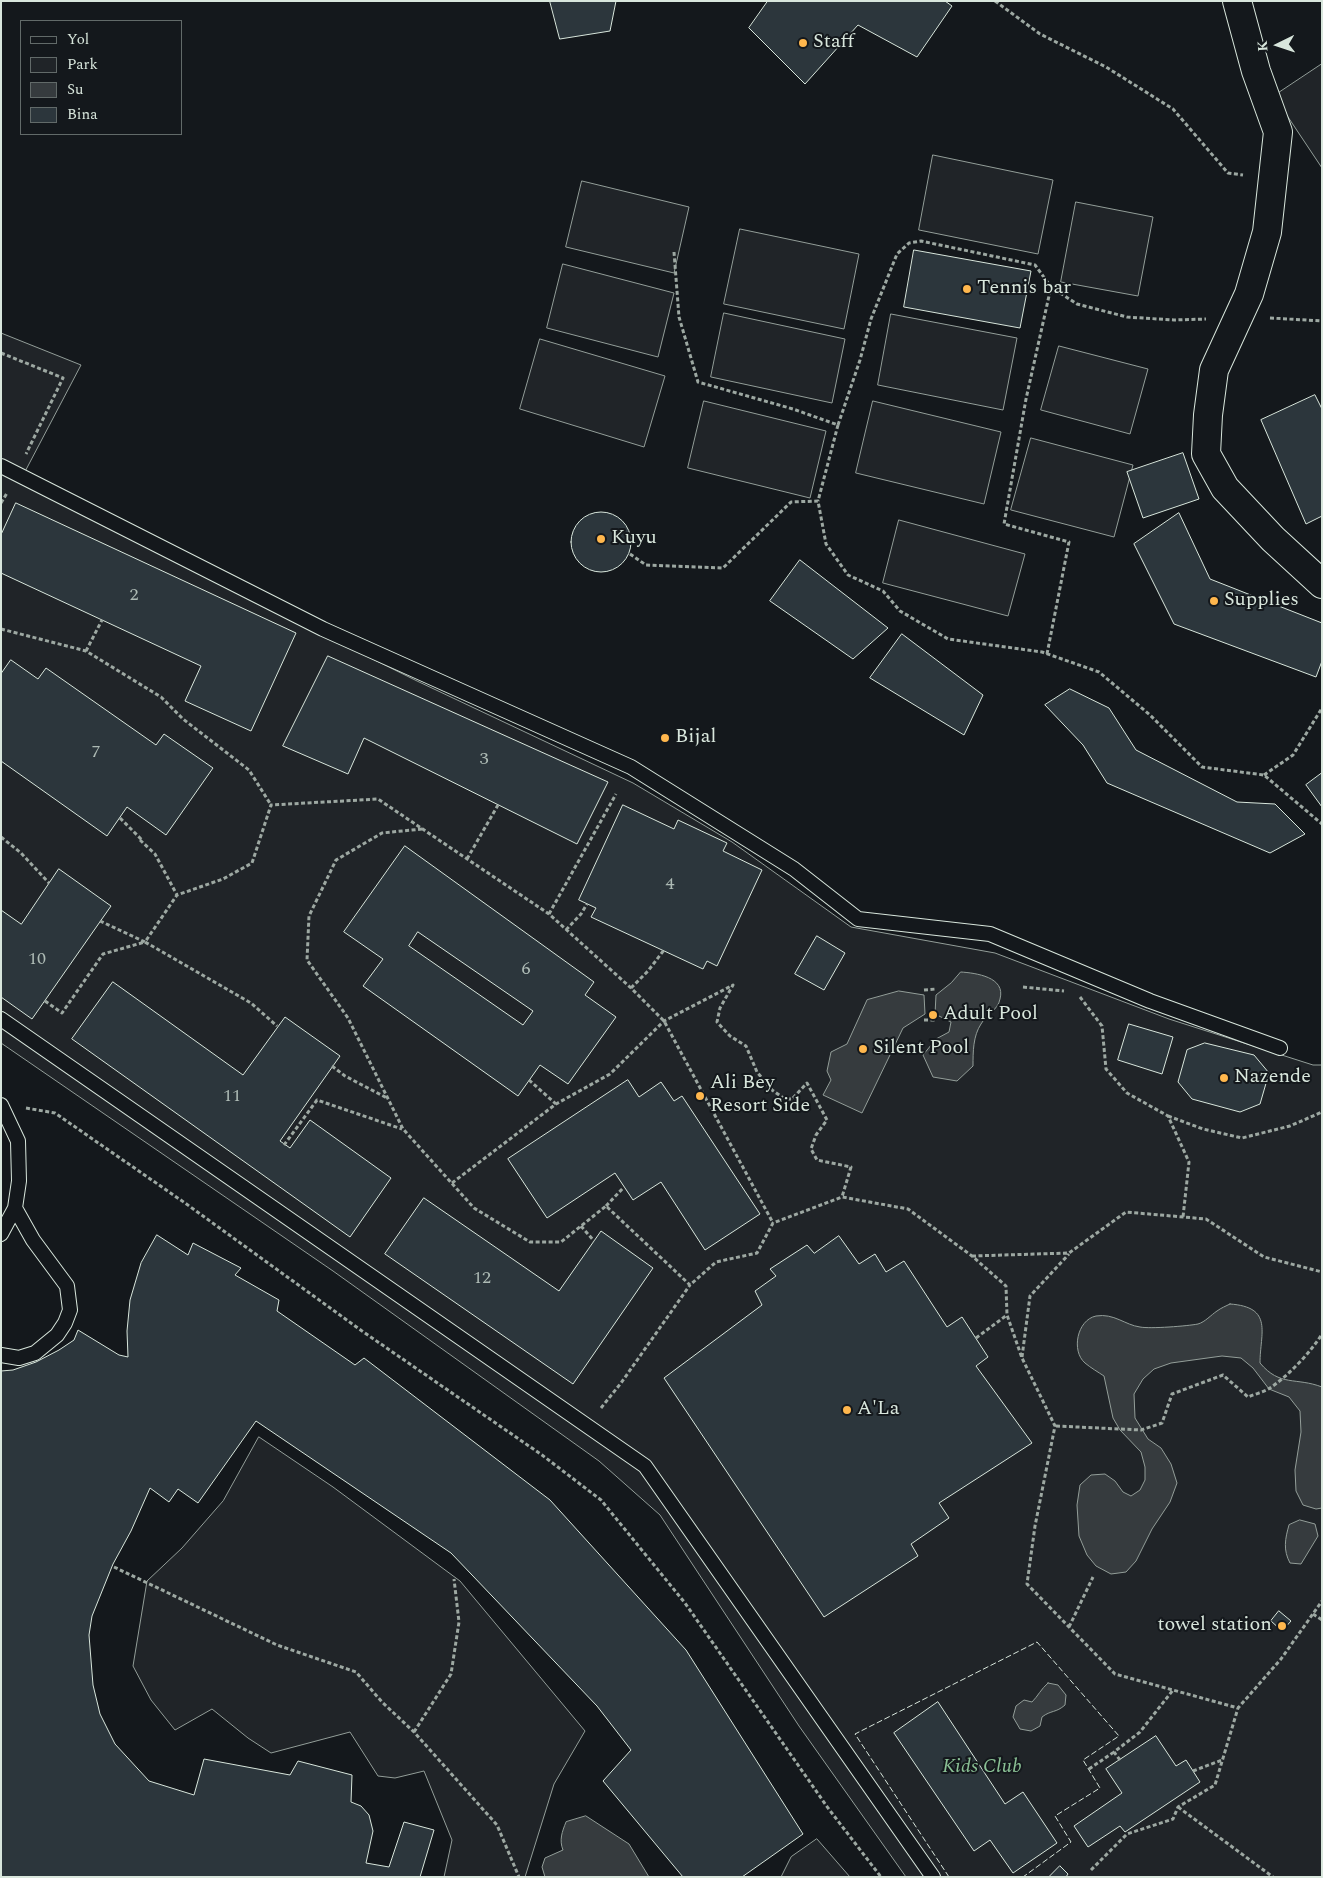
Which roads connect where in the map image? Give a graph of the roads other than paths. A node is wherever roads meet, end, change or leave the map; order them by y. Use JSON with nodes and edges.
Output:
{"nodes":[{"id":1,"x":1237,"y":1,"type":"edge"},
{"id":2,"x":1,"y":466,"type":"edge"},
{"id":3,"x":1322,"y":584,"type":"edge"},
{"id":4,"x":1,"y":1019,"type":"edge"},
{"id":5,"x":1280,"y":1048,"type":"dead end"},
{"id":6,"x":1,"y":1104,"type":"edge"},
{"id":7,"x":15,"y":1208,"type":"junction"},
{"id":8,"x":1,"y":1234,"type":"edge"},
{"id":9,"x":1,"y":1355,"type":"edge"},
{"id":10,"x":933,"y":1877,"type":"edge"}],
"edges":[{"from":1,"to":3,"type":"street"},
{"from":2,"to":5,"type":"lane"},
{"from":4,"to":10,"type":"lane"},
{"from":6,"to":7,"type":"lane"},
{"from":7,"to":8,"type":"lane"},
{"from":7,"to":9,"type":"lane"}]}
